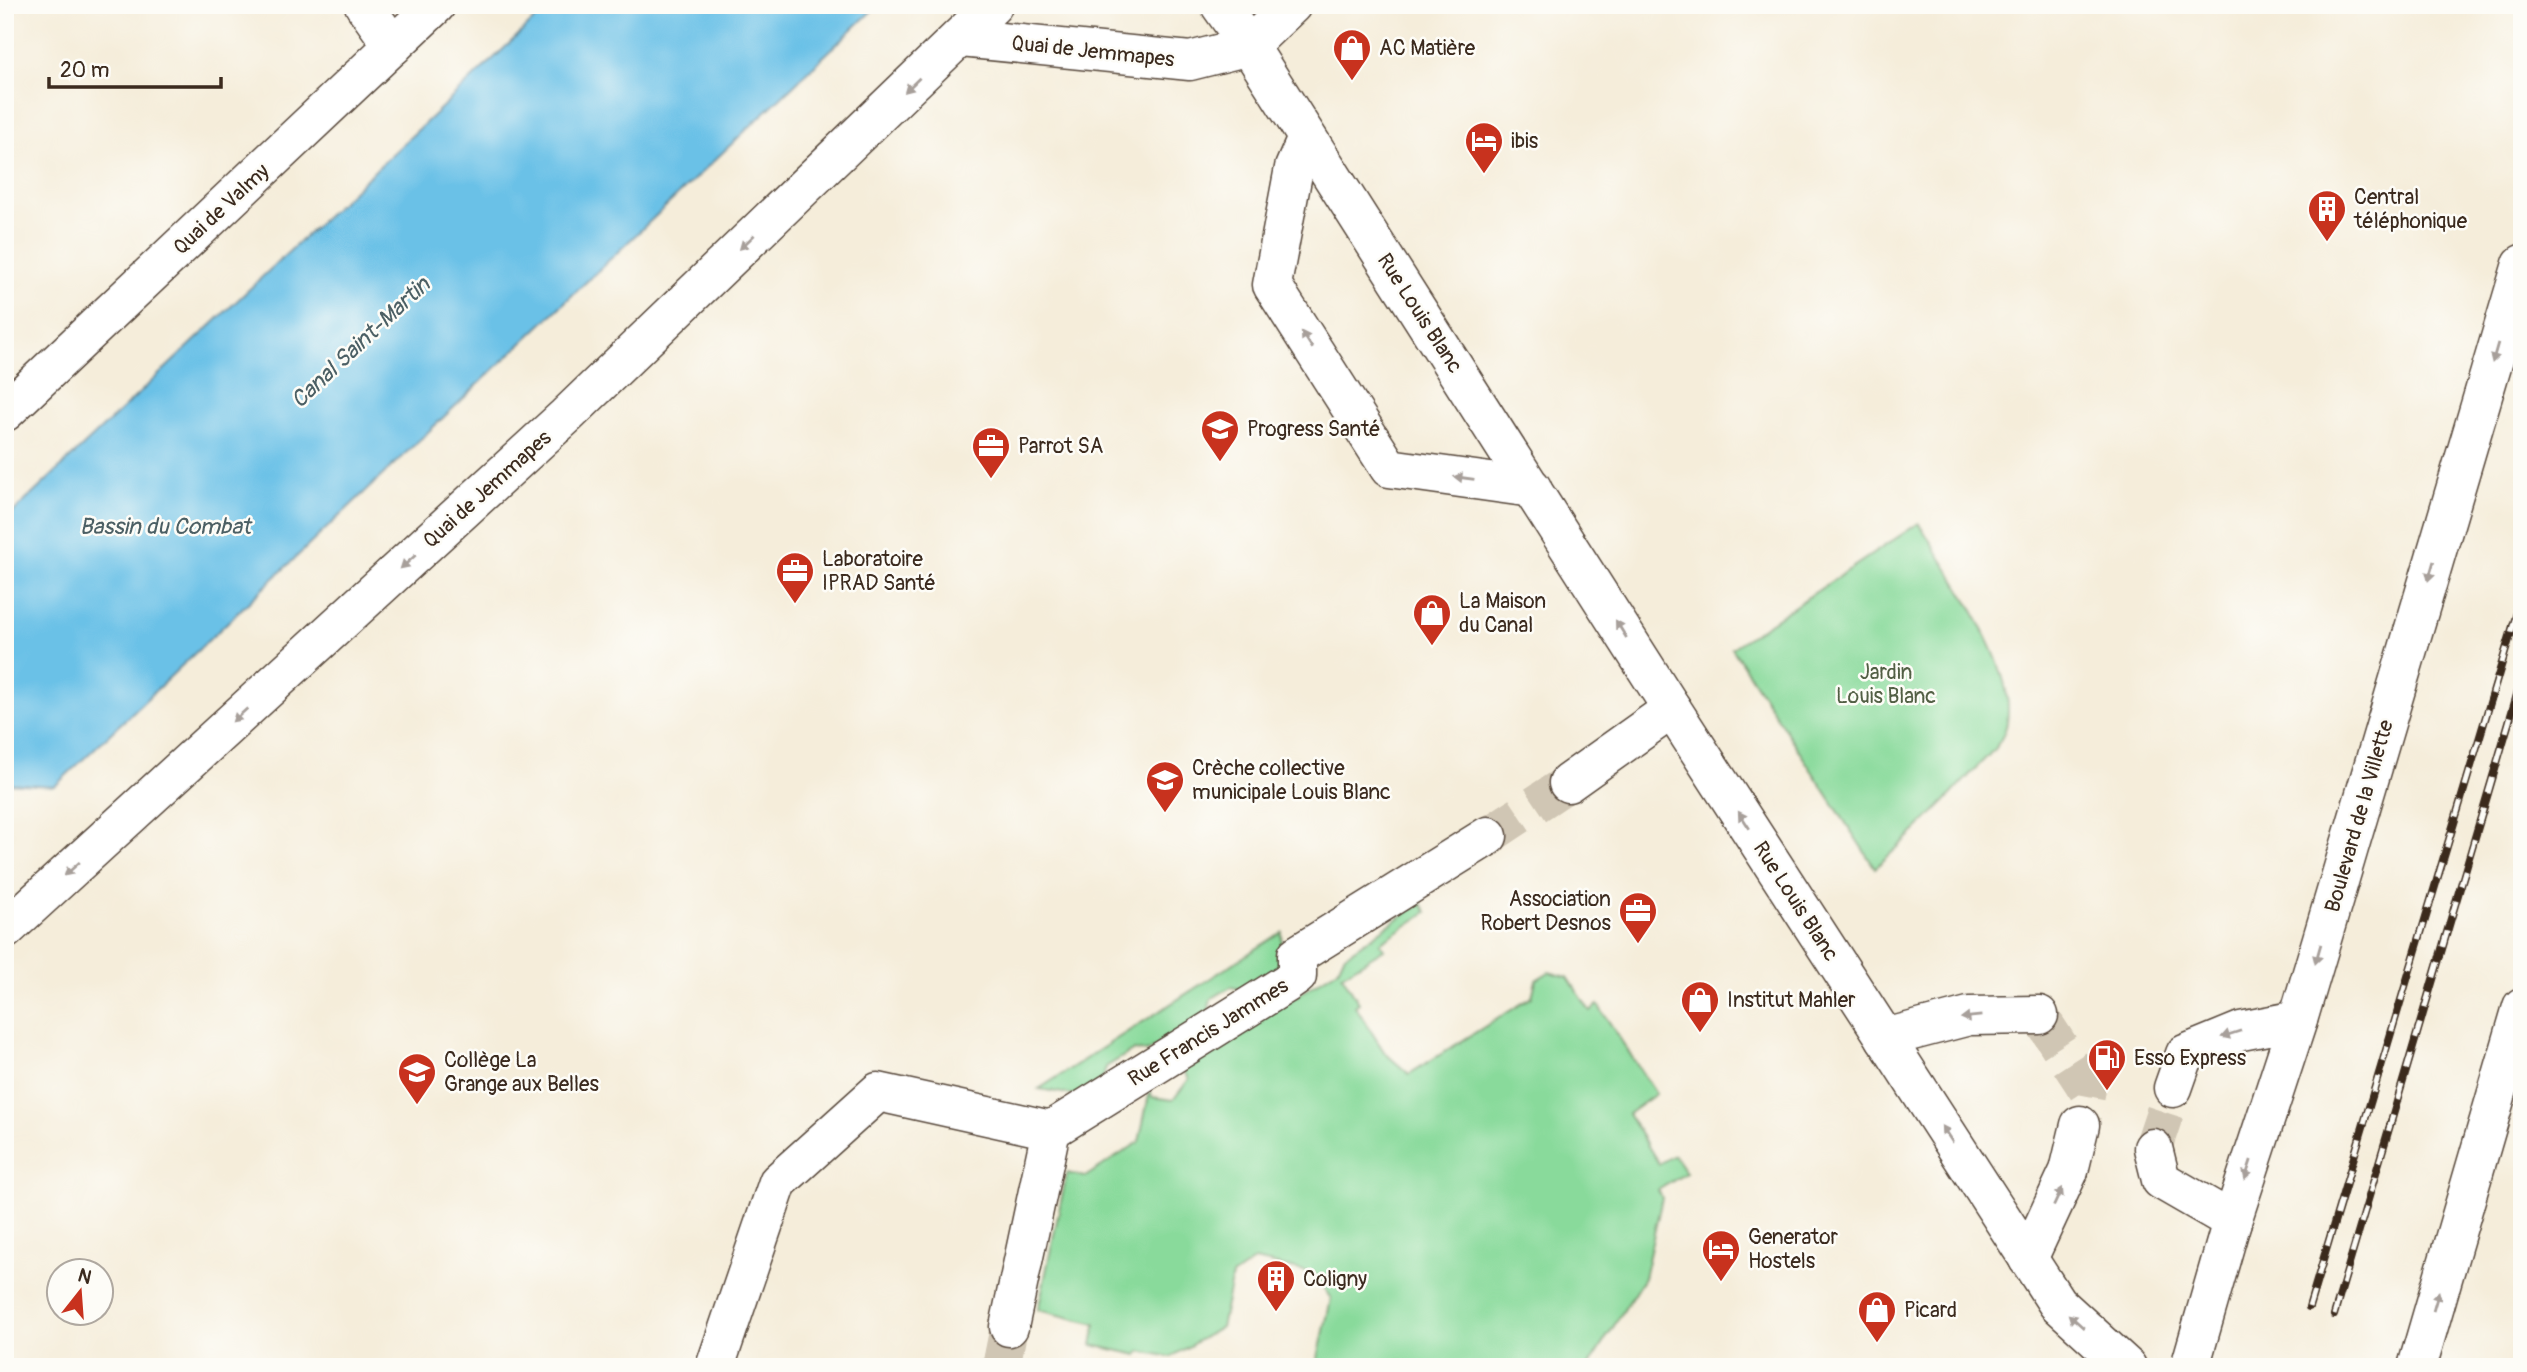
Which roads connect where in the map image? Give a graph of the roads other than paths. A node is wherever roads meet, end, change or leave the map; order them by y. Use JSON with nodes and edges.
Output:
{"nodes":[{"id":1,"x":364,"y":5,"type":"edge"},
{"id":2,"x":436,"y":5,"type":"edge"},
{"id":3,"x":993,"y":5,"type":"edge"},
{"id":4,"x":1220,"y":5,"type":"edge"},
{"id":5,"x":1292,"y":5,"type":"edge"},
{"id":6,"x":961,"y":38,"type":"junction"},
{"id":7,"x":393,"y":46,"type":"junction"},
{"id":8,"x":1249,"y":46,"type":"junction"},
{"id":9,"x":1307,"y":138,"type":"junction"},
{"id":10,"x":2522,"y":264,"type":"edge"},
{"id":11,"x":5,"y":412,"type":"edge"},
{"id":12,"x":1532,"y":488,"type":"junction"},
{"id":13,"x":1672,"y":709,"type":"junction"},
{"id":14,"x":1568,"y":783,"type":"tunnel mouth"},
{"id":15,"x":1488,"y":836,"type":"tunnel mouth"},
{"id":16,"x":5,"y":930,"type":"edge"},
{"id":17,"x":2522,"y":1007,"type":"edge"},
{"id":18,"x":2039,"y":1015,"type":"dead end"},
{"id":19,"x":2298,"y":1020,"type":"junction"},
{"id":20,"x":1885,"y":1038,"type":"junction"},
{"id":21,"x":2173,"y":1088,"type":"tunnel mouth"},
{"id":22,"x":2080,"y":1125,"type":"tunnel mouth"},
{"id":23,"x":1051,"y":1130,"type":"junction"},
{"id":24,"x":2153,"y":1148,"type":"tunnel mouth"},
{"id":25,"x":2232,"y":1221,"type":"junction"},
{"id":26,"x":2028,"y":1259,"type":"junction"},
{"id":27,"x":1009,"y":1327,"type":"tunnel mouth"},
{"id":28,"x":715,"y":1367,"type":"edge"},
{"id":29,"x":2127,"y":1367,"type":"edge"},
{"id":30,"x":2190,"y":1367,"type":"edge"},
{"id":31,"x":2417,"y":1367,"type":"edge"}],
"edges":[{"from":1,"to":7,"type":"street"},
{"from":2,"to":7,"type":"street","name":"Quai de Valmy"},
{"from":3,"to":6,"type":"street","name":"Quai de Jemmapes"},
{"from":4,"to":8,"type":"street","name":"Rue Louis Blanc"},
{"from":5,"to":8,"type":"street","name":"Quai de Jemmapes"},
{"from":6,"to":8,"type":"street","name":"Quai de Jemmapes"},
{"from":6,"to":16,"type":"street","name":"Quai de Jemmapes","one_way":true},
{"from":7,"to":11,"type":"street","name":"Quai de Valmy"},
{"from":8,"to":9,"type":"street","name":"Rue Louis Blanc"},
{"from":9,"to":12,"type":"street","name":"Rue Louis Blanc"},
{"from":12,"to":9,"type":"street","one_way":true},
{"from":10,"to":19,"type":"street","name":"Boulevard de la Villette","one_way":true},
{"from":13,"to":12,"type":"street","name":"Rue Louis Blanc","one_way":true},
{"from":13,"to":14,"type":"street"},
{"from":20,"to":13,"type":"street","name":"Rue Louis Blanc","one_way":true},
{"from":15,"to":23,"type":"street","name":"Rue Francis Jammes"},
{"from":31,"to":17,"type":"street","one_way":true},
{"from":18,"to":20,"type":"street","one_way":true},
{"from":19,"to":21,"type":"street","one_way":true},
{"from":19,"to":25,"type":"street","name":"Boulevard de la Villette","one_way":true},
{"from":26,"to":20,"type":"street","name":"Rue Louis Blanc","one_way":true},
{"from":26,"to":22,"type":"street","one_way":true},
{"from":23,"to":27,"type":"street"},
{"from":23,"to":28,"type":"street"},
{"from":24,"to":25,"type":"street"},
{"from":25,"to":30,"type":"street","name":"Boulevard de la Villette"},
{"from":29,"to":26,"type":"street","name":"Rue Louis Blanc","one_way":true}]}
